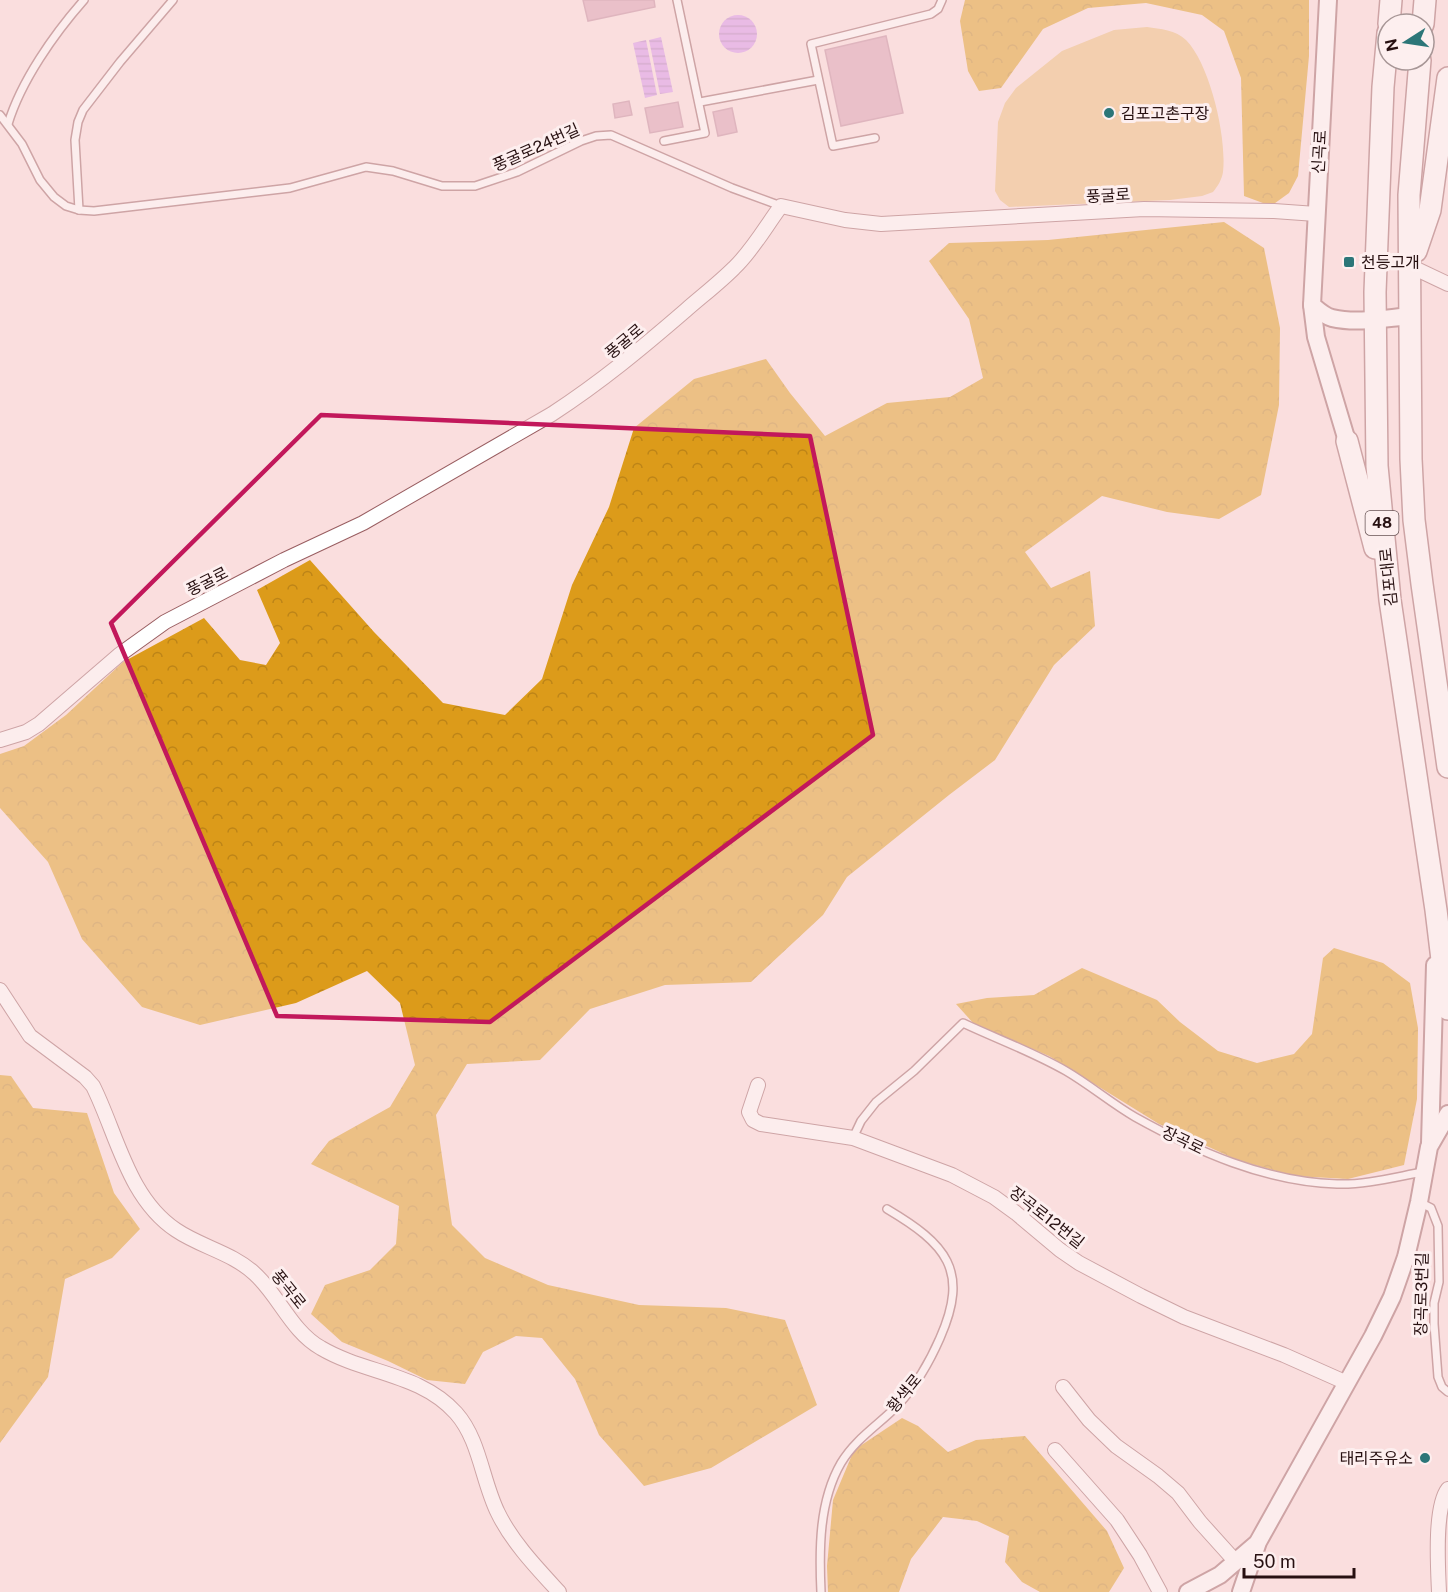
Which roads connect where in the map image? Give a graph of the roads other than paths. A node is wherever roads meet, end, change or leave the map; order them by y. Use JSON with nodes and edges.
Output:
{"nodes":[{"id":1,"x":84,"y":0,"type":"edge"},
{"id":2,"x":173,"y":0,"type":"edge"},
{"id":3,"x":677,"y":0,"type":"edge"},
{"id":4,"x":942,"y":0,"type":"edge"},
{"id":5,"x":1328,"y":2,"type":"edge"},
{"id":6,"x":1384,"y":72,"type":"edge"},
{"id":7,"x":1419,"y":72,"type":"edge"},
{"id":8,"x":1448,"y":78,"type":"edge"},
{"id":9,"x":818,"y":80,"type":"junction"},
{"id":10,"x":700,"y":102,"type":"junction"},
{"id":11,"x":0,"y":116,"type":"edge"},
{"id":12,"x":8,"y":124,"type":"junction"},
{"id":13,"x":875,"y":138,"type":"dead end"},
{"id":14,"x":664,"y":141,"type":"dead end"},
{"id":15,"x":781,"y":206,"type":"junction"},
{"id":16,"x":79,"y":210,"type":"junction"},
{"id":17,"x":1316,"y":214,"type":"junction"},
{"id":18,"x":1410,"y":266,"type":"junction"},
{"id":19,"x":1448,"y":284,"type":"edge"},
{"id":20,"x":1312,"y":305,"type":"junction"},
{"id":21,"x":1411,"y":315,"type":"junction"},
{"id":22,"x":1376,"y":319,"type":"junction"},
{"id":23,"x":1347,"y":441,"type":"joint"},
{"id":24,"x":1390,"y":600,"type":"junction"},
{"id":25,"x":0,"y":740,"type":"edge"},
{"id":26,"x":1448,"y":767,"type":"edge"},
{"id":27,"x":1436,"y":910,"type":"junction"},
{"id":28,"x":0,"y":990,"type":"edge"},
{"id":29,"x":1448,"y":1009,"type":"edge"},
{"id":30,"x":758,"y":1085,"type":"dead end"},
{"id":31,"x":1448,"y":1114,"type":"edge"},
{"id":32,"x":853,"y":1138,"type":"junction"},
{"id":33,"x":1429,"y":1147,"type":"junction"},
{"id":34,"x":1425,"y":1172,"type":"junction"},
{"id":35,"x":1419,"y":1202,"type":"junction"},
{"id":36,"x":887,"y":1209,"type":"dead end"},
{"id":37,"x":1439,"y":1272,"type":"junction"},
{"id":38,"x":1448,"y":1272,"type":"edge"},
{"id":39,"x":1347,"y":1383,"type":"junction"},
{"id":40,"x":1063,"y":1387,"type":"dead end"},
{"id":41,"x":1448,"y":1392,"type":"edge"},
{"id":42,"x":1055,"y":1450,"type":"dead end"},
{"id":43,"x":1448,"y":1490,"type":"edge"},
{"id":44,"x":1258,"y":1542,"type":"junction"},
{"id":45,"x":1236,"y":1562,"type":"junction"},
{"id":46,"x":1196,"y":1591,"type":"edge"},
{"id":47,"x":559,"y":1592,"type":"edge"},
{"id":48,"x":821,"y":1592,"type":"edge"},
{"id":49,"x":1160,"y":1592,"type":"edge"},
{"id":50,"x":1241,"y":1592,"type":"edge"},
{"id":51,"x":1439,"y":1592,"type":"edge"}],
"edges":[{"from":1,"to":12,"type":"lane"},
{"from":2,"to":16,"type":"lane"},
{"from":3,"to":10,"type":"lane"},
{"from":4,"to":9,"type":"lane"},
{"from":5,"to":17,"type":"street","name":"신곡로"},
{"from":6,"to":22,"type":"main road","name":"김포대로","number":"48"},
{"from":7,"to":18,"type":"main road","name":"김포대로","number":"48"},
{"from":8,"to":18,"type":"main road"},
{"from":9,"to":10,"type":"lane"},
{"from":9,"to":13,"type":"lane"},
{"from":10,"to":14,"type":"lane"},
{"from":11,"to":12,"type":"lane","name":"풍굴로24번길"},
{"from":12,"to":16,"type":"lane","name":"풍굴로24번길"},
{"from":15,"to":16,"type":"lane","name":"풍굴로24번길"},
{"from":15,"to":17,"type":"street","name":"풍굴로"},
{"from":15,"to":25,"type":"street","name":"풍굴로"},
{"from":17,"to":20,"type":"street","name":"신곡로"},
{"from":18,"to":19,"type":"street"},
{"from":18,"to":21,"type":"main road","name":"김포대로","number":"48"},
{"from":20,"to":22,"type":"street"},
{"from":20,"to":23,"type":"street","name":"신곡로"},
{"from":21,"to":22,"type":"street"},
{"from":21,"to":26,"type":"main road","name":"김포대로","number":"48"},
{"from":22,"to":24,"type":"main road","name":"김포대로","number":"48"},
{"from":23,"to":24,"type":"main road"},
{"from":24,"to":27,"type":"main road","name":"김포대로","number":"48"},
{"from":27,"to":29,"type":"main road","name":"김포대로","number":"48"},
{"from":27,"to":33,"type":"street"},
{"from":28,"to":47,"type":"street","name":"풍곡로"},
{"from":30,"to":32,"type":"street","name":"장곡로12번길"},
{"from":31,"to":33,"type":"street"},
{"from":32,"to":34,"type":"lane","name":"장곡로"},
{"from":32,"to":39,"type":"street","name":"장곡로12번길"},
{"from":33,"to":34,"type":"street"},
{"from":34,"to":35,"type":"street"},
{"from":35,"to":37,"type":"lane","name":"장곡로3번길"},
{"from":35,"to":39,"type":"street"},
{"from":36,"to":48,"type":"lane","name":"황색로"},
{"from":37,"to":38,"type":"lane"},
{"from":37,"to":41,"type":"lane","name":"장곡로3번길"},
{"from":39,"to":44,"type":"street"},
{"from":40,"to":45,"type":"street"},
{"from":42,"to":49,"type":"street"},
{"from":43,"to":51,"type":"street"},
{"from":44,"to":45,"type":"street"},
{"from":44,"to":50,"type":"street"},
{"from":45,"to":46,"type":"street"}]}
